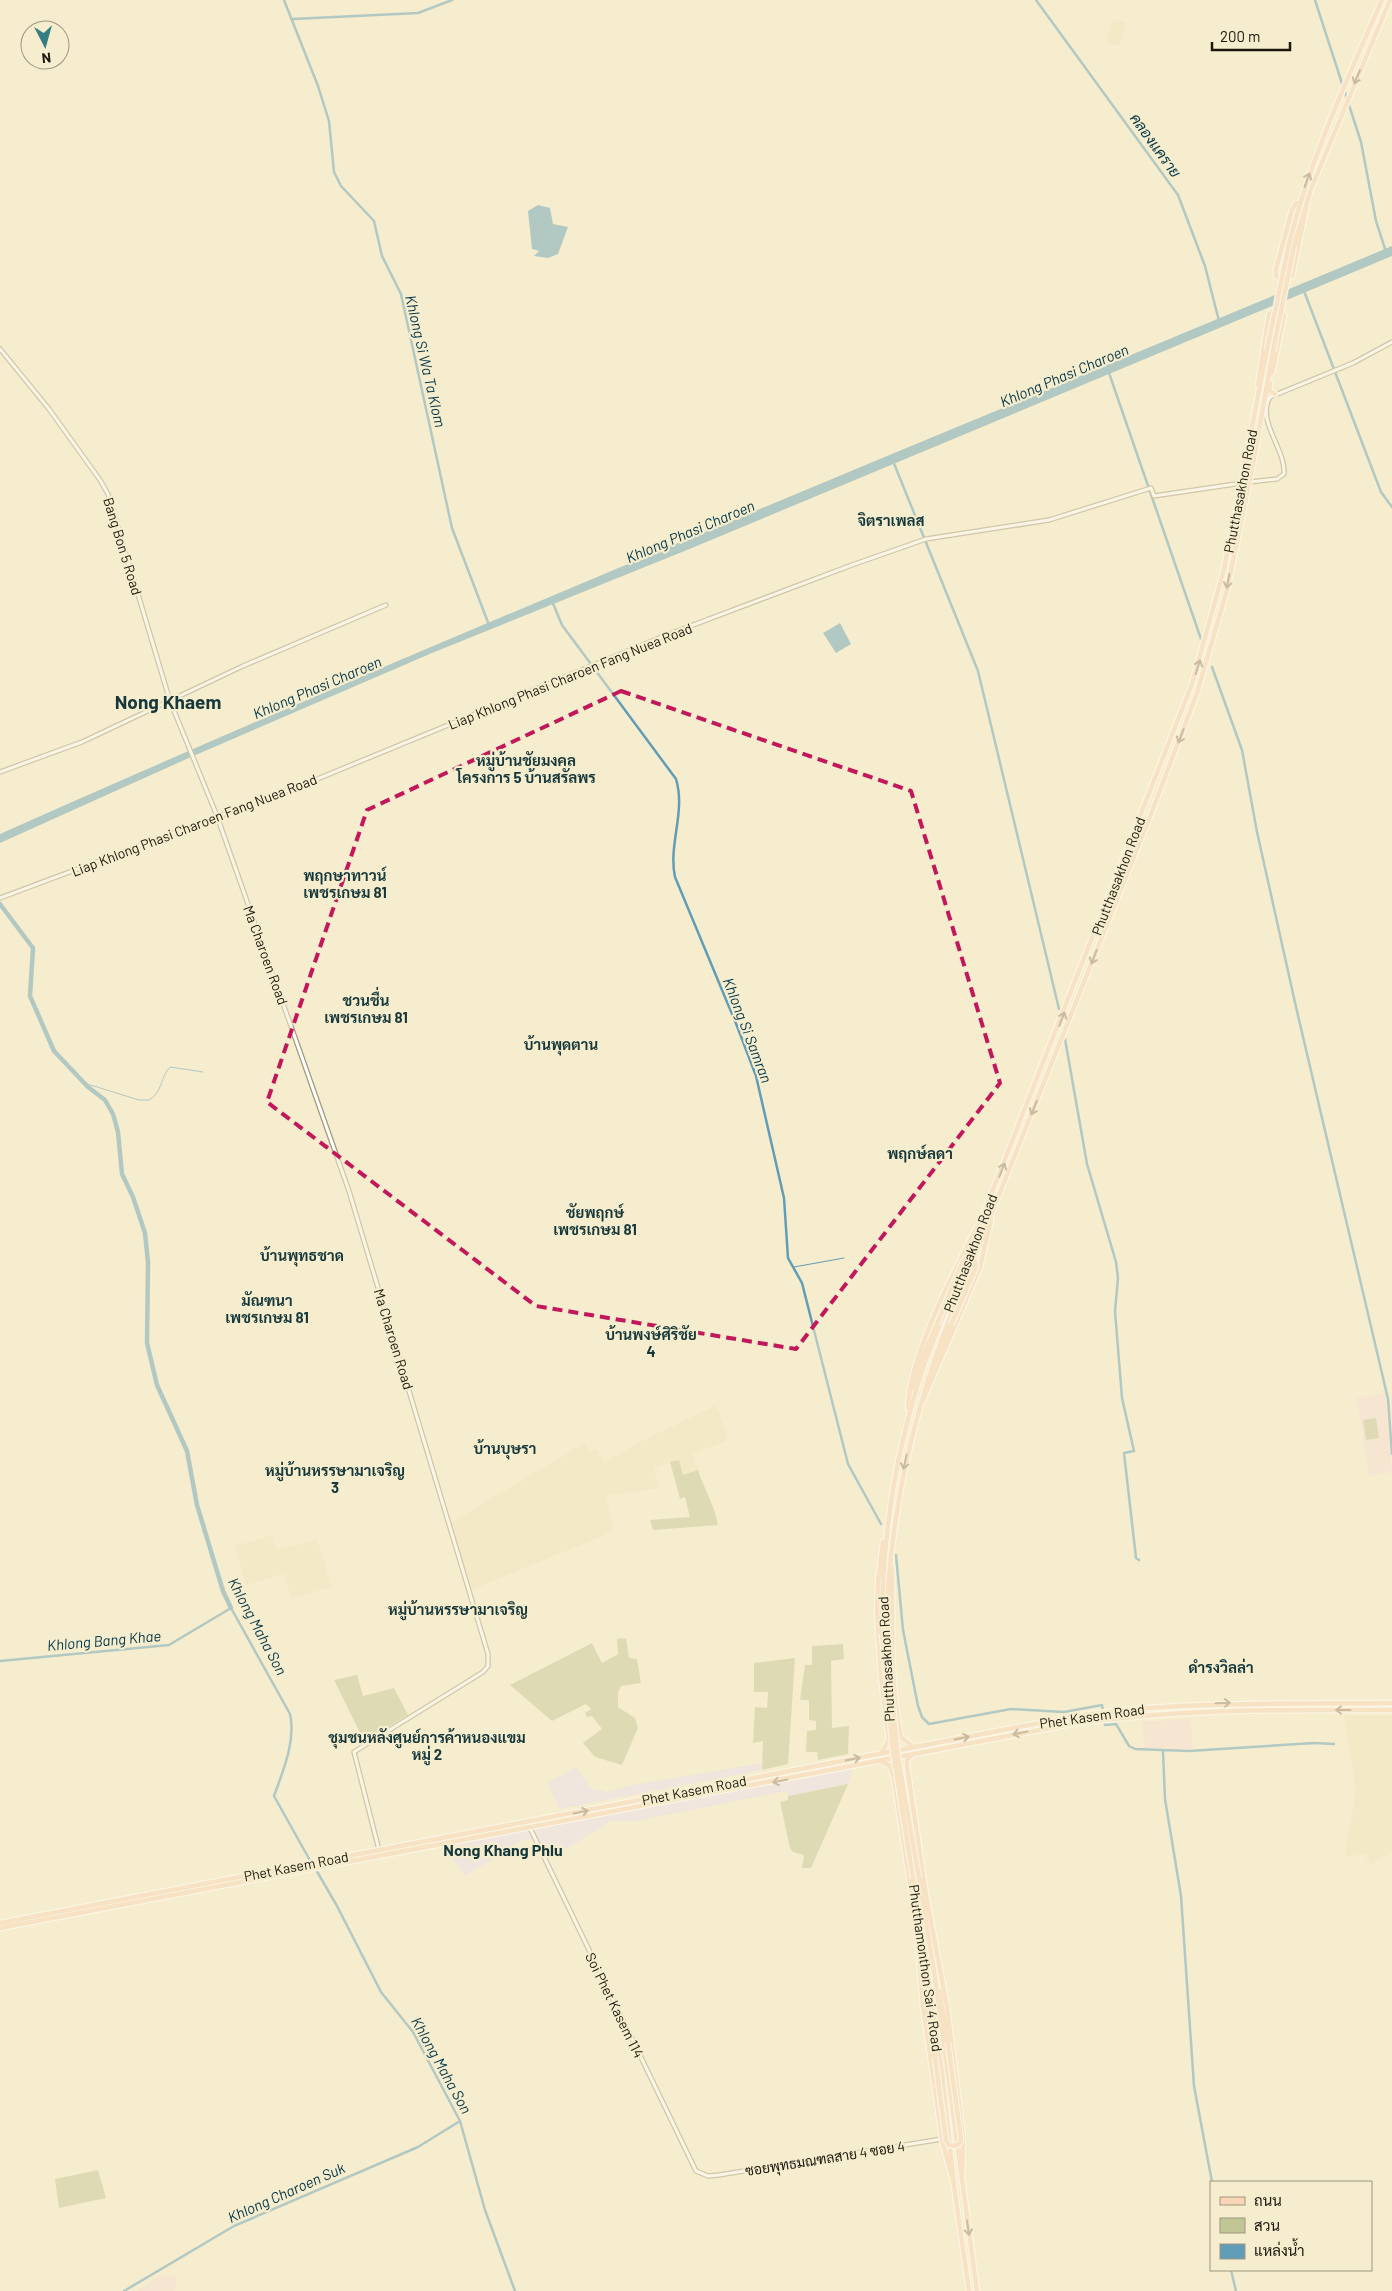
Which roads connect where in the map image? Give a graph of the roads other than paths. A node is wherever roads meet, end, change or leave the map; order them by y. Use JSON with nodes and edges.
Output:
{"nodes":[{"id":1,"x":1382,"y":0,"type":"edge"},
{"id":2,"x":1390,"y":0,"type":"edge"},
{"id":3,"x":1307,"y":202,"type":"junction"},
{"id":4,"x":1299,"y":204,"type":"junction"},
{"id":5,"x":1392,"y":342,"type":"edge"},
{"id":6,"x":0,"y":349,"type":"edge"},
{"id":7,"x":1270,"y":350,"type":"junction"},
{"id":8,"x":1270,"y":379,"type":"junction"},
{"id":9,"x":1259,"y":391,"type":"junction"},
{"id":10,"x":1276,"y":394,"type":"junction"},
{"id":11,"x":1263,"y":405,"type":"junction"},
{"id":12,"x":1250,"y":482,"type":"junction"},
{"id":13,"x":1242,"y":483,"type":"junction"},
{"id":14,"x":386,"y":605,"type":"dead end"},
{"id":15,"x":170,"y":701,"type":"junction"},
{"id":16,"x":198,"y":769,"type":"joint"},
{"id":17,"x":0,"y":772,"type":"edge"},
{"id":18,"x":1143,"y":811,"type":"junction"},
{"id":19,"x":1151,"y":814,"type":"junction"},
{"id":20,"x":217,"y":816,"type":"junction"},
{"id":21,"x":0,"y":898,"type":"edge"},
{"id":22,"x":992,"y":1204,"type":"junction"},
{"id":23,"x":909,"y":1412,"type":"junction"},
{"id":24,"x":916,"y":1414,"type":"junction"},
{"id":25,"x":886,"y":1531,"type":"junction"},
{"id":26,"x":891,"y":1551,"type":"junction"},
{"id":27,"x":884,"y":1634,"type":"junction"},
{"id":28,"x":1392,"y":1702,"type":"edge"},
{"id":29,"x":1206,"y":1704,"type":"junction"},
{"id":30,"x":1177,"y":1705,"type":"junction"},
{"id":31,"x":1165,"y":1706,"type":"junction"},
{"id":32,"x":1392,"y":1710,"type":"edge"},
{"id":33,"x":1207,"y":1711,"type":"junction"},
{"id":34,"x":1178,"y":1712,"type":"junction"},
{"id":35,"x":1166,"y":1713,"type":"junction"},
{"id":36,"x":898,"y":1717,"type":"junction"},
{"id":37,"x":886,"y":1718,"type":"junction"},
{"id":38,"x":914,"y":1747,"type":"junction"},
{"id":39,"x":895,"y":1752,"type":"junction"},
{"id":40,"x":879,"y":1754,"type":"junction"},
{"id":41,"x":915,"y":1754,"type":"junction"},
{"id":42,"x":880,"y":1760,"type":"junction"},
{"id":43,"x":909,"y":1776,"type":"junction"},
{"id":44,"x":894,"y":1778,"type":"junction"},
{"id":45,"x":607,"y":1806,"type":"junction"},
{"id":46,"x":608,"y":1813,"type":"junction"},
{"id":47,"x":530,"y":1828,"type":"junction"},
{"id":48,"x":379,"y":1853,"type":"junction"},
{"id":49,"x":205,"y":1886,"type":"junction"},
{"id":50,"x":0,"y":1923,"type":"edge"},
{"id":51,"x":0,"y":1928,"type":"edge"},
{"id":52,"x":939,"y":1966,"type":"junction"},
{"id":53,"x":935,"y":1978,"type":"junction"},
{"id":54,"x":922,"y":1984,"type":"junction"},
{"id":55,"x":929,"y":1994,"type":"junction"},
{"id":56,"x":942,"y":2004,"type":"junction"},
{"id":57,"x":929,"y":2019,"type":"junction"},
{"id":58,"x":942,"y":2139,"type":"junction"},
{"id":59,"x":708,"y":2176,"type":"joint"},
{"id":60,"x":962,"y":2180,"type":"junction"},
{"id":61,"x":954,"y":2184,"type":"junction"},
{"id":62,"x":969,"y":2291,"type":"edge"},
{"id":63,"x":977,"y":2291,"type":"edge"}],
"edges":[{"from":4,"to":1,"type":"main road","name":"Phutthasakhon Road","one_way":true},
{"from":2,"to":3,"type":"main road","name":"Phutthasakhon Road","one_way":true},
{"from":3,"to":4,"type":"main road"},
{"from":3,"to":7,"type":"main road","name":"Phutthasakhon Road","bridge":true},
{"from":4,"to":7,"type":"main road","name":"Phutthasakhon Road","bridge":true},
{"from":5,"to":10,"type":"main road"},
{"from":6,"to":15,"type":"main road","name":"Bang Bon 5 Road"},
{"from":7,"to":9,"type":"main road","name":"Phutthasakhon Road"},
{"from":7,"to":11,"type":"main road","name":"Phutthasakhon Road"},
{"from":8,"to":9,"type":"main road"},
{"from":8,"to":10,"type":"main road"},
{"from":8,"to":11,"type":"main road"},
{"from":9,"to":13,"type":"main road","name":"Phutthasakhon Road"},
{"from":10,"to":12,"type":"main road"},
{"from":11,"to":12,"type":"main road","name":"Phutthasakhon Road"},
{"from":12,"to":19,"type":"main road","name":"Phutthasakhon Road","one_way":true},
{"from":18,"to":13,"type":"main road","name":"Phutthasakhon Road","one_way":true},
{"from":13,"to":20,"type":"main road","name":"Liap Khlong Phasi Charoen Fang Nuea Road"},
{"from":14,"to":15,"type":"main road"},
{"from":15,"to":16,"type":"main road","name":"Bang Bon 5 Road"},
{"from":15,"to":17,"type":"main road"},
{"from":16,"to":20,"type":"main road","name":"Ma Charoen Road"},
{"from":18,"to":19,"type":"main road"},
{"from":22,"to":18,"type":"main road","name":"Phutthasakhon Road","one_way":true},
{"from":19,"to":22,"type":"main road","name":"Phutthasakhon Road","one_way":true},
{"from":20,"to":21,"type":"main road","name":"Liap Khlong Phasi Charoen Fang Nuea Road"},
{"from":20,"to":48,"type":"main road","name":"Ma Charoen Road"},
{"from":22,"to":23,"type":"main road","name":"Phutthasakhon Road"},
{"from":22,"to":23,"type":"main road"},
{"from":22,"to":24,"type":"main road","name":"Phutthasakhon Road"},
{"from":22,"to":24,"type":"main road"},
{"from":23,"to":24,"type":"main road","bridge":true},
{"from":23,"to":25,"type":"main road","name":"Phutthasakhon Road"},
{"from":24,"to":26,"type":"main road","name":"Phutthasakhon Road","one_way":true},
{"from":25,"to":27,"type":"main road","name":"Phutthasakhon Road"},
{"from":25,"to":37,"type":"main road"},
{"from":26,"to":27,"type":"main road","name":"Phutthasakhon Road"},
{"from":26,"to":36,"type":"main road"},
{"from":27,"to":39,"type":"main road","name":"Phutthasakhon Road","bridge":true},
{"from":29,"to":28,"type":"main road","name":"Phet Kasem Road","one_way":true},
{"from":29,"to":30,"type":"main road","name":"Phet Kasem Road"},
{"from":29,"to":33,"type":"main road"},
{"from":30,"to":31,"type":"main road","name":"Phet Kasem Road"},
{"from":30,"to":34,"type":"main road"},
{"from":31,"to":35,"type":"main road"},
{"from":38,"to":31,"type":"main road","name":"Phet Kasem Road","one_way":true},
{"from":32,"to":33,"type":"main road","name":"Phet Kasem Road","one_way":true},
{"from":33,"to":34,"type":"main road","name":"Phet Kasem Road"},
{"from":34,"to":35,"type":"main road","name":"Phet Kasem Road"},
{"from":35,"to":41,"type":"main road","name":"Phet Kasem Road","one_way":true},
{"from":36,"to":37,"type":"main road"},
{"from":36,"to":38,"type":"main road"},
{"from":37,"to":40,"type":"main road"},
{"from":38,"to":40,"type":"main road","name":"Phet Kasem Road"},
{"from":39,"to":53,"type":"main road","name":"Phutthamonthon Sai 4 Road","bridge":true},
{"from":39,"to":55,"type":"main road","name":"Phutthamonthon Sai 4 Road","bridge":true},
{"from":45,"to":40,"type":"main road","name":"Phet Kasem Road","one_way":true},
{"from":41,"to":42,"type":"main road","name":"Phet Kasem Road"},
{"from":41,"to":43,"type":"main road","name":"Phutthamonthon Sai 4 Road"},
{"from":42,"to":44,"type":"main road","name":"Phutthamonthon Sai 4 Road"},
{"from":42,"to":46,"type":"main road","name":"Phet Kasem Road","one_way":true},
{"from":43,"to":44,"type":"main road"},
{"from":43,"to":52,"type":"main road","name":"Phutthamonthon Sai 4 Road"},
{"from":44,"to":54,"type":"main road","name":"Phutthamonthon Sai 4 Road"},
{"from":45,"to":46,"type":"main road"},
{"from":48,"to":45,"type":"main road","name":"Phet Kasem Road","one_way":true},
{"from":46,"to":47,"type":"main road","name":"Phet Kasem Road"},
{"from":47,"to":48,"type":"main road","name":"Phet Kasem Road"},
{"from":47,"to":59,"type":"main road","name":"Soi Phet Kasem 114"},
{"from":48,"to":49,"type":"main road","name":"Phet Kasem Road"},
{"from":49,"to":50,"type":"main road","name":"Phet Kasem Road"},
{"from":49,"to":51,"type":"main road","name":"Phet Kasem Road"},
{"from":52,"to":56,"type":"main road"},
{"from":52,"to":60,"type":"main road","name":"Phutthamonthon Sai 4 Road"},
{"from":53,"to":56,"type":"main road"},
{"from":53,"to":60,"type":"main road","name":"Phutthamonthon Sai 4 Road"},
{"from":54,"to":57,"type":"main road"},
{"from":54,"to":58,"type":"main road","name":"Phutthamonthon Sai 4 Road"},
{"from":55,"to":57,"type":"main road"},
{"from":55,"to":61,"type":"main road","name":"Phutthamonthon Sai 4 Road"},
{"from":56,"to":57,"type":"main road","bridge":true},
{"from":58,"to":59,"type":"main road","name":"ซอยพุทธมณฑลสาย 4 ซอย 4"},
{"from":58,"to":61,"type":"main road","name":"Phutthamonthon Sai 4 Road"},
{"from":60,"to":63,"type":"main road","name":"Phutthamonthon Sai 4 Road","one_way":true},
{"from":61,"to":62,"type":"main road","name":"Phutthamonthon Sai 4 Road"}]}
